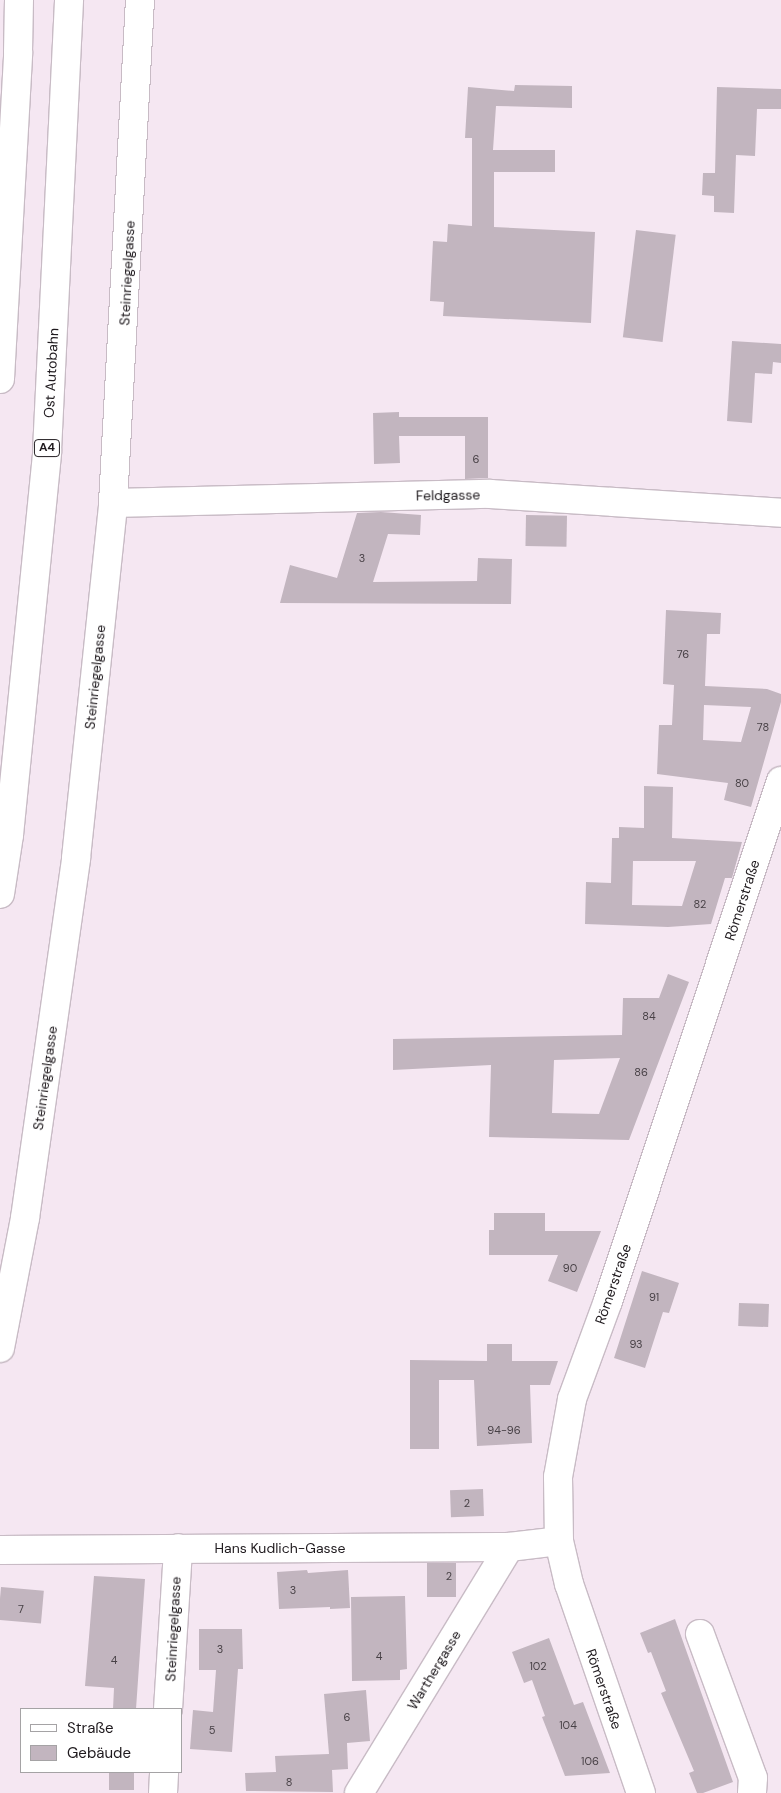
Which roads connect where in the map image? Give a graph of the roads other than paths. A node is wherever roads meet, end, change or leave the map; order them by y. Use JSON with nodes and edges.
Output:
{"nodes":[{"id":1,"x":19,"y":0,"type":"edge"},
{"id":2,"x":68,"y":0,"type":"edge"},
{"id":3,"x":140,"y":0,"type":"edge"},
{"id":4,"x":0,"y":379,"type":"edge"},
{"id":5,"x":114,"y":503,"type":"junction"},
{"id":6,"x":781,"y":513,"type":"edge"},
{"id":7,"x":781,"y":780,"type":"edge"},
{"id":8,"x":771,"y":842,"type":"edge"},
{"id":9,"x":0,"y":894,"type":"edge"},
{"id":10,"x":0,"y":1348,"type":"edge"},
{"id":11,"x":559,"y":1541,"type":"junction"},
{"id":12,"x":509,"y":1547,"type":"junction"},
{"id":13,"x":178,"y":1548,"type":"junction"},
{"id":14,"x":0,"y":1550,"type":"edge"},
{"id":15,"x":700,"y":1634,"type":"dead end"},
{"id":16,"x":168,"y":1708,"type":"edge"},
{"id":17,"x":164,"y":1773,"type":"edge"},
{"id":18,"x":163,"y":1793,"type":"edge"},
{"id":19,"x":360,"y":1793,"type":"edge"},
{"id":20,"x":641,"y":1793,"type":"edge"},
{"id":21,"x":752,"y":1793,"type":"edge"}],
"edges":[{"from":1,"to":4,"type":"main road"},
{"from":2,"to":9,"type":"main road","name":"Ost Autobahn","number":"A4"},
{"from":3,"to":5,"type":"main road","name":"Steinriegelgasse"},
{"from":5,"to":6,"type":"main road","name":"Feldgasse"},
{"from":5,"to":10,"type":"main road","name":"Steinriegelgasse"},
{"from":7,"to":8,"type":"main road","name":"Römerstraße"},
{"from":8,"to":11,"type":"main road","name":"Römerstraße"},
{"from":11,"to":12,"type":"main road","name":"Hans Kudlich-Gasse"},
{"from":11,"to":20,"type":"main road","name":"Römerstraße"},
{"from":12,"to":13,"type":"main road","name":"Hans Kudlich-Gasse"},
{"from":12,"to":19,"type":"main road","name":"Warthergasse"},
{"from":13,"to":14,"type":"main road","name":"Hans Kudlich-Gasse"},
{"from":13,"to":16,"type":"main road","name":"Steinriegelgasse"},
{"from":15,"to":21,"type":"main road"},
{"from":17,"to":18,"type":"main road"}]}
